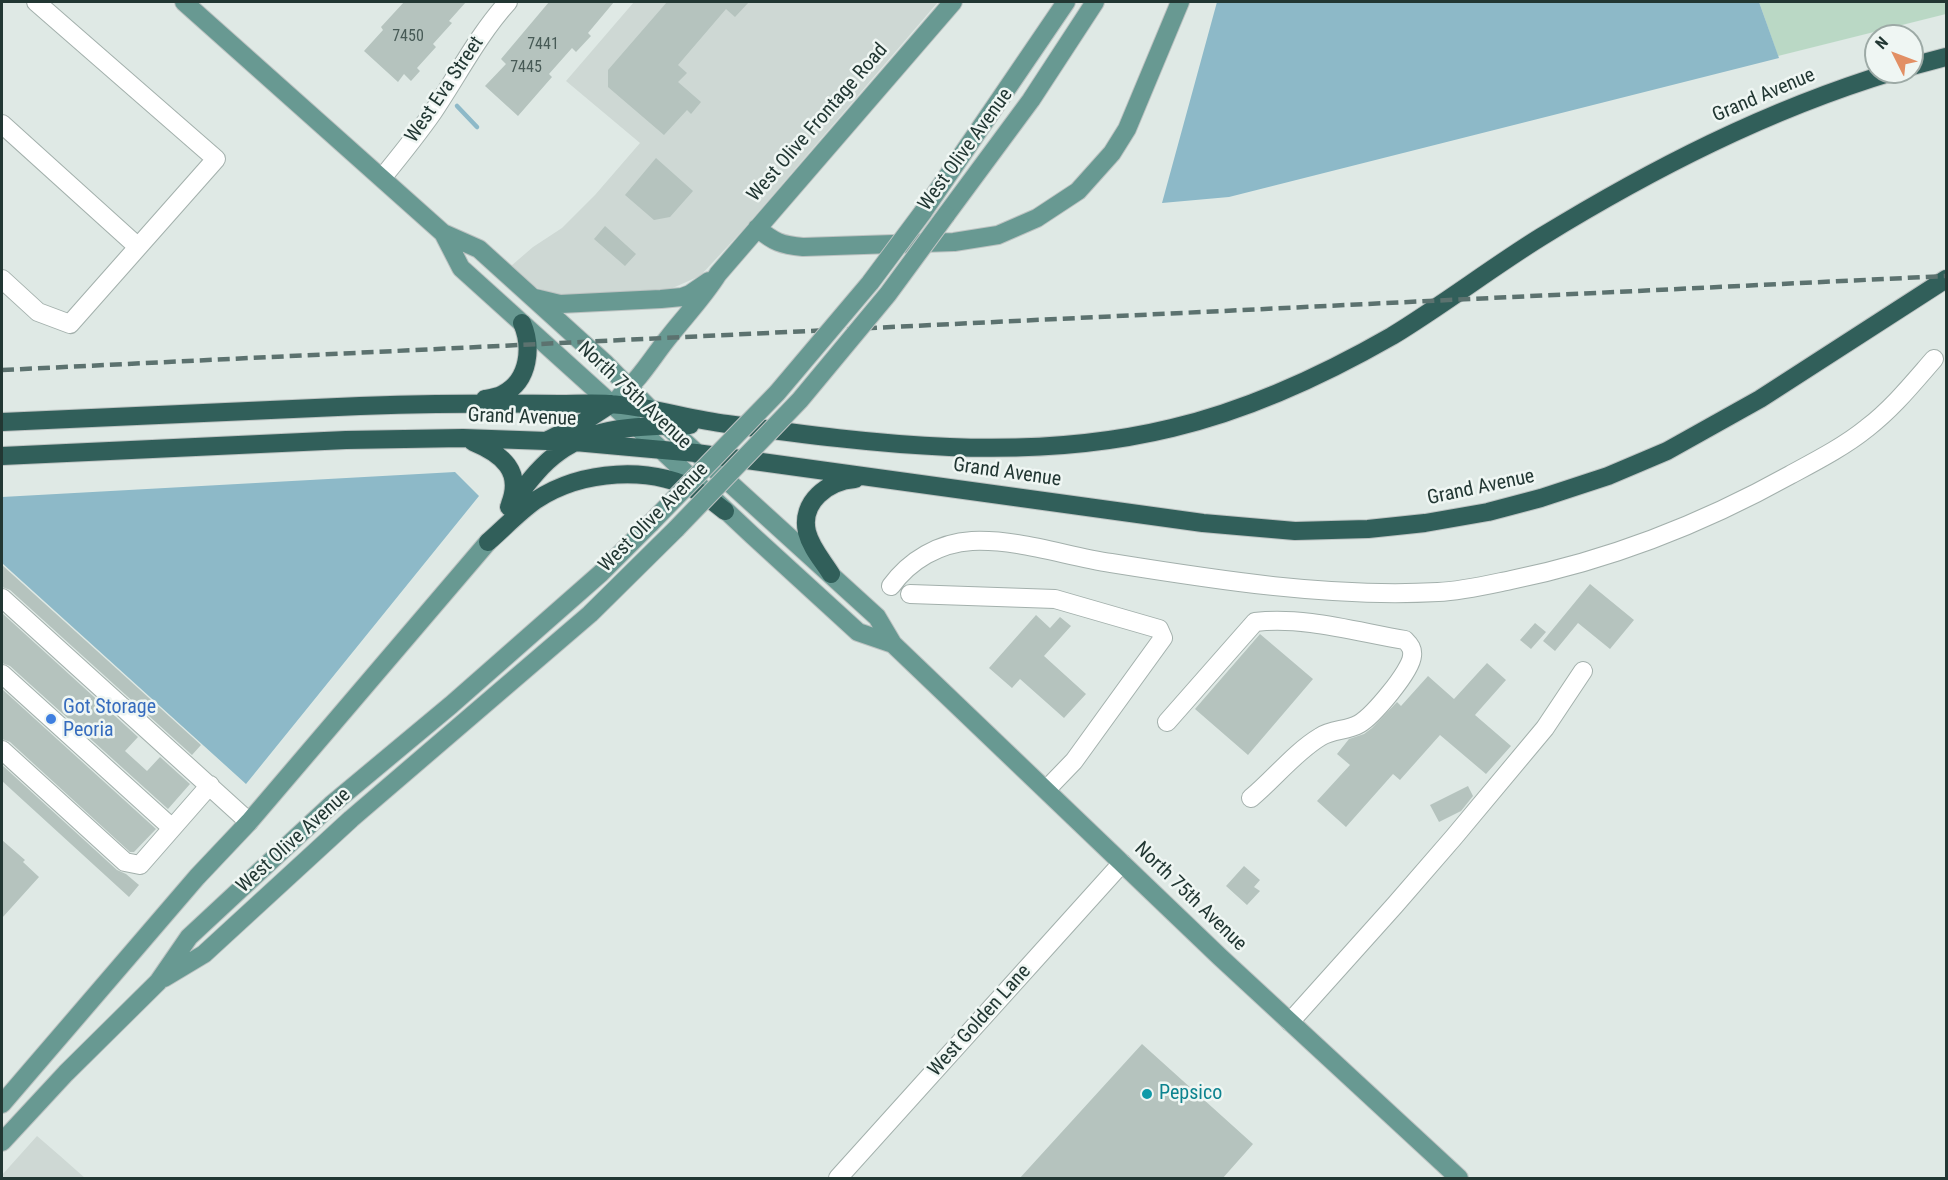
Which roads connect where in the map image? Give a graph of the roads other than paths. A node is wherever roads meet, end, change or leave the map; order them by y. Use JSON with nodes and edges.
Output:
{"nodes":[{"id":1,"x":36,"y":2,"type":"edge"},
{"id":2,"x":184,"y":2,"type":"edge"},
{"id":3,"x":508,"y":2,"type":"edge"},
{"id":4,"x":953,"y":2,"type":"edge"},
{"id":5,"x":1066,"y":2,"type":"edge"},
{"id":6,"x":1095,"y":2,"type":"edge"},
{"id":7,"x":1180,"y":2,"type":"edge"},
{"id":8,"x":1947,"y":57,"type":"edge"},
{"id":9,"x":1924,"y":63,"type":"edge"},
{"id":10,"x":1864,"y":81,"type":"edge"},
{"id":11,"x":2,"y":124,"type":"edge"},
{"id":12,"x":382,"y":178,"type":"junction"},
{"id":13,"x":757,"y":228,"type":"junction"},
{"id":14,"x":443,"y":232,"type":"junction"},
{"id":15,"x":137,"y":246,"type":"junction"},
{"id":16,"x":718,"y":274,"type":"junction"},
{"id":17,"x":2,"y":279,"type":"edge"},
{"id":18,"x":1947,"y":279,"type":"edge"},
{"id":19,"x":532,"y":297,"type":"junction"},
{"id":20,"x":522,"y":322,"type":"junction"},
{"id":21,"x":1934,"y":359,"type":"dead end"},
{"id":22,"x":628,"y":389,"type":"junction"},
{"id":23,"x":476,"y":402,"type":"junction"},
{"id":24,"x":611,"y":404,"type":"junction"},
{"id":25,"x":650,"y":409,"type":"junction"},
{"id":26,"x":2,"y":422,"type":"edge"},
{"id":27,"x":722,"y":423,"type":"junction"},
{"id":28,"x":666,"y":425,"type":"junction"},
{"id":29,"x":637,"y":427,"type":"junction"},
{"id":30,"x":463,"y":438,"type":"junction"},
{"id":31,"x":544,"y":442,"type":"junction"},
{"id":32,"x":575,"y":442,"type":"junction"},
{"id":33,"x":660,"y":449,"type":"junction"},
{"id":34,"x":696,"y":453,"type":"junction"},
{"id":35,"x":2,"y":456,"type":"edge"},
{"id":36,"x":879,"y":477,"type":"junction"},
{"id":37,"x":508,"y":507,"type":"junction"},
{"id":38,"x":726,"y":511,"type":"junction"},
{"id":39,"x":488,"y":542,"type":"junction"},
{"id":40,"x":831,"y":574,"type":"junction"},
{"id":41,"x":891,"y":586,"type":"dead end"},
{"id":42,"x":910,"y":594,"type":"dead end"},
{"id":43,"x":2,"y":598,"type":"edge"},
{"id":44,"x":893,"y":644,"type":"junction"},
{"id":45,"x":1583,"y":671,"type":"dead end"},
{"id":46,"x":2,"y":674,"type":"edge"},
{"id":47,"x":1167,"y":722,"type":"dead end"},
{"id":48,"x":2,"y":750,"type":"edge"},
{"id":49,"x":210,"y":785,"type":"junction"},
{"id":50,"x":1046,"y":790,"type":"junction"},
{"id":51,"x":1251,"y":798,"type":"dead end"},
{"id":52,"x":249,"y":822,"type":"junction"},
{"id":53,"x":172,"y":828,"type":"junction"},
{"id":54,"x":1122,"y":863,"type":"junction"},
{"id":55,"x":158,"y":982,"type":"junction"},
{"id":56,"x":1290,"y":1022,"type":"junction"},
{"id":57,"x":2,"y":1104,"type":"edge"},
{"id":58,"x":2,"y":1142,"type":"edge"},
{"id":59,"x":837,"y":1179,"type":"edge"},
{"id":60,"x":1460,"y":1179,"type":"edge"}],
"edges":[{"from":1,"to":15,"type":"street"},
{"from":2,"to":12,"type":"main road","name":"North 75th Avenue"},
{"from":3,"to":12,"type":"street","name":"West Eva Street"},
{"from":4,"to":13,"type":"main road","name":"West Olive Frontage Road"},
{"from":5,"to":55,"type":"main road","name":"West Olive Avenue","bridge":true},
{"from":6,"to":55,"type":"main road","name":"West Olive Avenue","bridge":true},
{"from":7,"to":13,"type":"main road"},
{"from":8,"to":9,"type":"highway"},
{"from":10,"to":27,"type":"highway","name":"Grand Avenue"},
{"from":11,"to":15,"type":"street"},
{"from":12,"to":14,"type":"main road","name":"North 75th Avenue"},
{"from":13,"to":16,"type":"main road","name":"West Olive Frontage Road"},
{"from":14,"to":19,"type":"main road","name":"North 75th Avenue"},
{"from":14,"to":20,"type":"main road","name":"North 75th Avenue"},
{"from":15,"to":17,"type":"street"},
{"from":16,"to":19,"type":"main road"},
{"from":16,"to":22,"type":"main road"},
{"from":18,"to":36,"type":"highway","name":"Grand Avenue"},
{"from":19,"to":22,"type":"main road","name":"North 75th Avenue"},
{"from":20,"to":23,"type":"highway"},
{"from":20,"to":24,"type":"main road","name":"North 75th Avenue"},
{"from":21,"to":41,"type":"street"},
{"from":22,"to":24,"type":"main road"},
{"from":22,"to":25,"type":"main road","name":"North 75th Avenue"},
{"from":23,"to":24,"type":"highway","name":"Grand Avenue"},
{"from":23,"to":26,"type":"highway","name":"Grand Avenue"},
{"from":24,"to":25,"type":"highway","name":"Grand Avenue"},
{"from":24,"to":29,"type":"main road","name":"North 75th Avenue"},
{"from":24,"to":31,"type":"highway"},
{"from":25,"to":27,"type":"highway","name":"Grand Avenue"},
{"from":25,"to":28,"type":"main road","name":"North 75th Avenue"},
{"from":27,"to":28,"type":"highway"},
{"from":28,"to":29,"type":"highway"},
{"from":28,"to":34,"type":"main road","name":"North 75th Avenue"},
{"from":29,"to":32,"type":"highway"},
{"from":29,"to":33,"type":"main road","name":"North 75th Avenue"},
{"from":30,"to":31,"type":"highway","name":"Grand Avenue"},
{"from":30,"to":35,"type":"highway","name":"Grand Avenue"},
{"from":30,"to":37,"type":"highway"},
{"from":31,"to":32,"type":"highway","name":"Grand Avenue"},
{"from":32,"to":33,"type":"highway","name":"Grand Avenue"},
{"from":32,"to":37,"type":"highway"},
{"from":33,"to":34,"type":"highway","name":"Grand Avenue"},
{"from":33,"to":38,"type":"main road","name":"North 75th Avenue"},
{"from":34,"to":36,"type":"highway","name":"Grand Avenue"},
{"from":34,"to":40,"type":"main road","name":"North 75th Avenue"},
{"from":36,"to":40,"type":"highway"},
{"from":37,"to":39,"type":"highway"},
{"from":38,"to":39,"type":"highway"},
{"from":38,"to":44,"type":"main road","name":"North 75th Avenue"},
{"from":39,"to":52,"type":"main road"},
{"from":40,"to":44,"type":"main road","name":"North 75th Avenue"},
{"from":42,"to":50,"type":"street"},
{"from":43,"to":49,"type":"street"},
{"from":44,"to":50,"type":"main road","name":"North 75th Avenue"},
{"from":45,"to":56,"type":"street"},
{"from":46,"to":53,"type":"street"},
{"from":47,"to":51,"type":"street"},
{"from":48,"to":53,"type":"street"},
{"from":49,"to":52,"type":"street"},
{"from":49,"to":53,"type":"street"},
{"from":50,"to":54,"type":"main road","name":"North 75th Avenue"},
{"from":52,"to":57,"type":"main road"},
{"from":54,"to":56,"type":"main road","name":"North 75th Avenue"},
{"from":54,"to":59,"type":"street","name":"West Golden Lane"},
{"from":55,"to":58,"type":"main road","name":"West Olive Avenue"},
{"from":56,"to":60,"type":"main road","name":"North 75th Avenue"}]}
